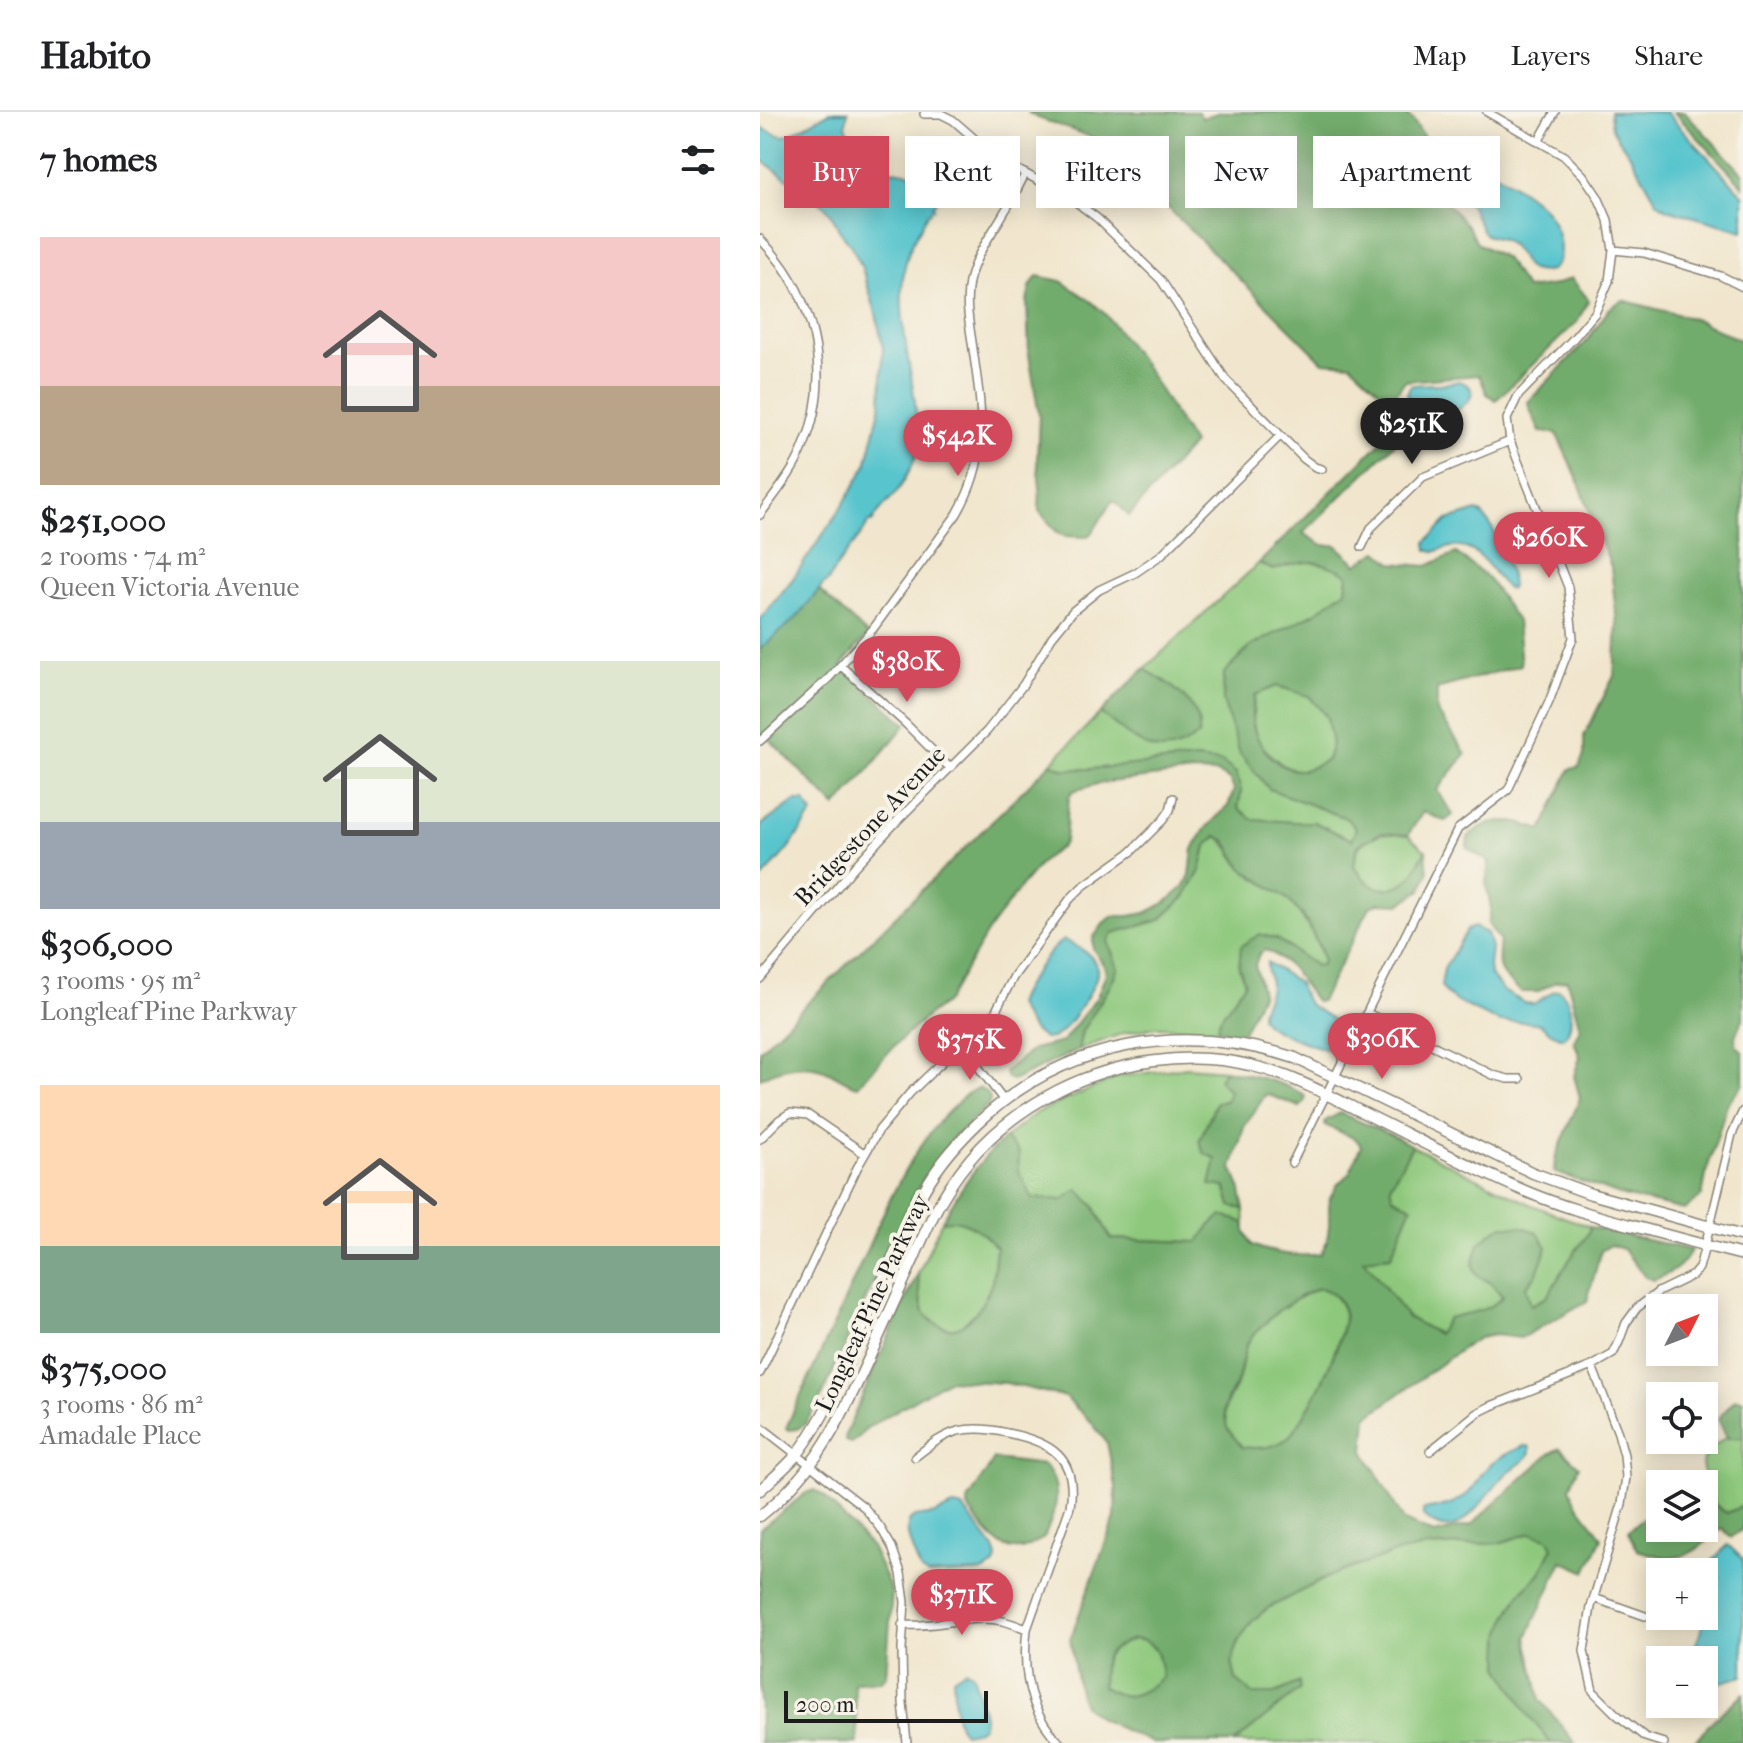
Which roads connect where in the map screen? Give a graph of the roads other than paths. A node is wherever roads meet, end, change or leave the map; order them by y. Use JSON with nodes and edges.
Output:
{"nodes":[{"id":1,"x":1487,"y":112,"type":"edge"},
{"id":2,"x":1555,"y":112,"type":"edge"},
{"id":3,"x":924,"y":114,"type":"dead end"},
{"id":4,"x":1538,"y":142,"type":"junction"},
{"id":5,"x":1025,"y":174,"type":"junction"},
{"id":6,"x":760,"y":239,"type":"edge"},
{"id":7,"x":1613,"y":250,"type":"junction"},
{"id":8,"x":1743,"y":287,"type":"edge"},
{"id":9,"x":1280,"y":436,"type":"junction"},
{"id":10,"x":1510,"y":441,"type":"junction"},
{"id":11,"x":1322,"y":469,"type":"dead end"},
{"id":12,"x":760,"y":515,"type":"edge"},
{"id":13,"x":1362,"y":547,"type":"dead end"},
{"id":14,"x":841,"y":666,"type":"junction"},
{"id":15,"x":760,"y":741,"type":"edge"},
{"id":16,"x":950,"y":768,"type":"junction"},
{"id":17,"x":1173,"y":798,"type":"dead end"},
{"id":18,"x":760,"y":979,"type":"edge"},
{"id":19,"x":1367,"y":1013,"type":"junction"},
{"id":20,"x":961,"y":1044,"type":"junction"},
{"id":21,"x":1334,"y":1077,"type":"junction"},
{"id":22,"x":1520,"y":1079,"type":"dead end"},
{"id":23,"x":1325,"y":1093,"type":"junction"},
{"id":24,"x":1004,"y":1101,"type":"junction"},
{"id":25,"x":1742,"y":1113,"type":"edge"},
{"id":26,"x":760,"y":1139,"type":"edge"},
{"id":27,"x":865,"y":1154,"type":"junction"},
{"id":28,"x":1292,"y":1163,"type":"dead end"},
{"id":29,"x":1709,"y":1227,"type":"junction"},
{"id":30,"x":1743,"y":1236,"type":"edge"},
{"id":31,"x":1705,"y":1246,"type":"junction"},
{"id":32,"x":1743,"y":1255,"type":"edge"},
{"id":33,"x":1592,"y":1366,"type":"junction"},
{"id":34,"x":760,"y":1373,"type":"edge"},
{"id":35,"x":760,"y":1426,"type":"edge"},
{"id":36,"x":1430,"y":1451,"type":"dead end"},
{"id":37,"x":797,"y":1455,"type":"junction"},
{"id":38,"x":915,"y":1457,"type":"dead end"},
{"id":39,"x":811,"y":1466,"type":"junction"},
{"id":40,"x":760,"y":1490,"type":"edge"},
{"id":41,"x":760,"y":1516,"type":"edge"},
{"id":42,"x":1594,"y":1598,"type":"junction"},
{"id":43,"x":1645,"y":1616,"type":"dead end"},
{"id":44,"x":902,"y":1625,"type":"junction"},
{"id":45,"x":1027,"y":1629,"type":"junction"},
{"id":46,"x":1055,"y":1741,"type":"edge"},
{"id":47,"x":907,"y":1743,"type":"edge"},
{"id":48,"x":1664,"y":1743,"type":"edge"}],
"edges":[{"from":1,"to":4,"type":"street"},
{"from":2,"to":4,"type":"street"},
{"from":3,"to":5,"type":"street"},
{"from":4,"to":7,"type":"street"},
{"from":5,"to":9,"type":"street"},
{"from":5,"to":14,"type":"street"},
{"from":6,"to":12,"type":"street"},
{"from":7,"to":8,"type":"street"},
{"from":7,"to":10,"type":"street"},
{"from":9,"to":11,"type":"street"},
{"from":9,"to":16,"type":"street","name":"Bridgestone Avenue"},
{"from":10,"to":13,"type":"street"},
{"from":10,"to":19,"type":"street"},
{"from":14,"to":15,"type":"street"},
{"from":14,"to":16,"type":"street"},
{"from":16,"to":18,"type":"street","name":"Bridgestone Avenue"},
{"from":17,"to":20,"type":"street"},
{"from":19,"to":21,"type":"street"},
{"from":19,"to":22,"type":"street"},
{"from":20,"to":24,"type":"street"},
{"from":20,"to":27,"type":"street"},
{"from":21,"to":23,"type":"street"},
{"from":21,"to":24,"type":"main road","name":"Longleaf Pine Parkway"},
{"from":21,"to":29,"type":"main road","name":"Longleaf Pine Parkway"},
{"from":23,"to":28,"type":"street"},
{"from":23,"to":31,"type":"main road","name":"Longleaf Pine Parkway"},
{"from":23,"to":39,"type":"main road","name":"Longleaf Pine Parkway"},
{"from":24,"to":37,"type":"main road","name":"Longleaf Pine Parkway"},
{"from":25,"to":29,"type":"street"},
{"from":26,"to":27,"type":"street"},
{"from":27,"to":34,"type":"street"},
{"from":29,"to":30,"type":"main road","name":"Longleaf Pine Parkway"},
{"from":29,"to":31,"type":"street"},
{"from":31,"to":32,"type":"main road","name":"Longleaf Pine Parkway"},
{"from":31,"to":33,"type":"street"},
{"from":33,"to":36,"type":"street"},
{"from":33,"to":42,"type":"street"},
{"from":35,"to":37,"type":"street"},
{"from":37,"to":39,"type":"street"},
{"from":37,"to":40,"type":"main road","name":"Longleaf Pine Parkway"},
{"from":38,"to":45,"type":"street"},
{"from":39,"to":41,"type":"main road","name":"Longleaf Pine Parkway"},
{"from":39,"to":44,"type":"street"},
{"from":42,"to":43,"type":"street"},
{"from":42,"to":48,"type":"street"},
{"from":44,"to":45,"type":"street"},
{"from":44,"to":47,"type":"street"},
{"from":45,"to":46,"type":"street"}]}
